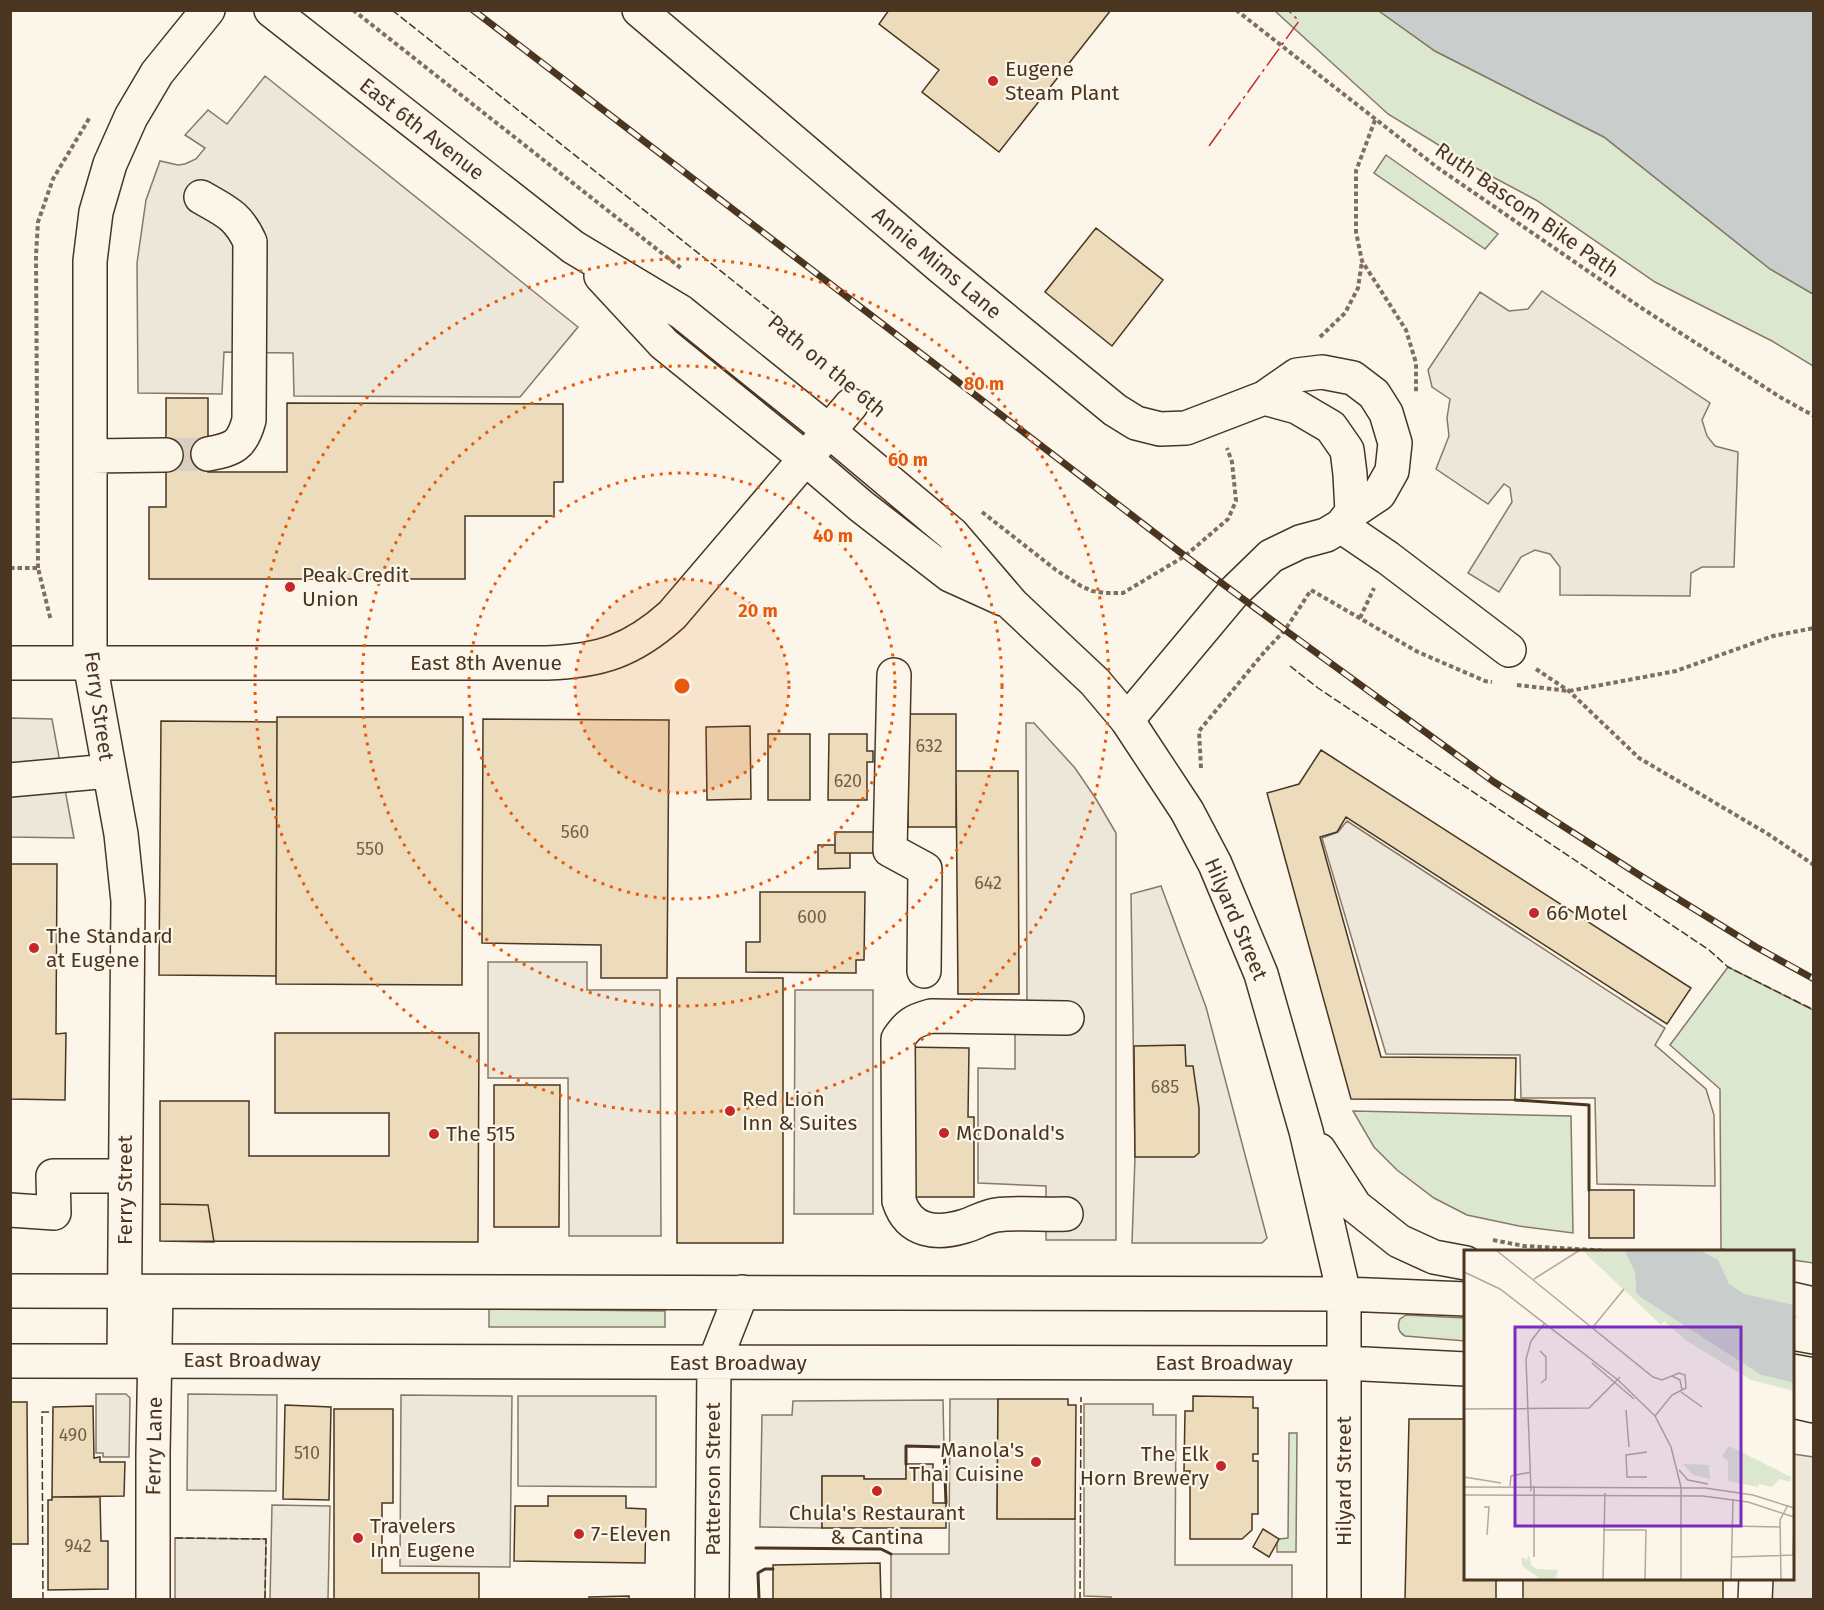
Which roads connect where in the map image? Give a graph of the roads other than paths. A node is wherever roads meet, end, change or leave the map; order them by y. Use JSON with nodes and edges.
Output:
{"nodes":[{"id":1,"x":208,"y":10,"type":"edge"},
{"id":2,"x":272,"y":10,"type":"edge"},
{"id":3,"x":639,"y":10,"type":"edge"},
{"id":4,"x":201,"y":197,"type":"dead end"},
{"id":5,"x":573,"y":247,"type":"junction"},
{"id":6,"x":1264,"y":398,"type":"junction"},
{"id":7,"x":851,"y":405,"type":"dead end"},
{"id":8,"x":830,"y":431,"type":"junction"},
{"id":9,"x":208,"y":454,"type":"tunnel mouth"},
{"id":10,"x":166,"y":455,"type":"tunnel mouth"},
{"id":11,"x":90,"y":456,"type":"junction"},
{"id":12,"x":806,"y":459,"type":"junction"},
{"id":13,"x":1347,"y":519,"type":"junction"},
{"id":14,"x":1012,"y":604,"type":"junction"},
{"id":15,"x":1509,"y":650,"type":"road end"},
{"id":16,"x":10,"y":663,"type":"edge"},
{"id":17,"x":90,"y":663,"type":"junction"},
{"id":18,"x":894,"y":675,"type":"dead end"},
{"id":19,"x":1127,"y":720,"type":"junction"},
{"id":20,"x":109,"y":771,"type":"junction"},
{"id":21,"x":10,"y":780,"type":"edge"},
{"id":22,"x":924,"y":971,"type":"dead end"},
{"id":23,"x":1067,"y":1017,"type":"dead end"},
{"id":24,"x":1306,"y":1131,"type":"junction"},
{"id":25,"x":125,"y":1176,"type":"junction"},
{"id":26,"x":10,"y":1210,"type":"edge"},
{"id":27,"x":1066,"y":1214,"type":"dead end"},
{"id":28,"x":1464,"y":1263,"type":"edge"},
{"id":29,"x":10,"y":1291,"type":"edge"},
{"id":30,"x":140,"y":1292,"type":"junction"},
{"id":31,"x":742,"y":1292,"type":"junction"},
{"id":32,"x":1344,"y":1294,"type":"junction"},
{"id":33,"x":1464,"y":1299,"type":"edge"},
{"id":34,"x":1794,"y":1299,"type":"edge"},
{"id":35,"x":1814,"y":1304,"type":"edge"},
{"id":36,"x":1794,"y":1332,"type":"edge"},
{"id":37,"x":1814,"y":1337,"type":"edge"},
{"id":38,"x":10,"y":1360,"type":"edge"},
{"id":39,"x":140,"y":1360,"type":"junction"},
{"id":40,"x":714,"y":1363,"type":"junction"},
{"id":41,"x":1344,"y":1363,"type":"junction"},
{"id":42,"x":1464,"y":1369,"type":"edge"},
{"id":43,"x":1794,"y":1371,"type":"edge"},
{"id":44,"x":1814,"y":1375,"type":"edge"},
{"id":45,"x":1794,"y":1401,"type":"edge"},
{"id":46,"x":1814,"y":1406,"type":"edge"},
{"id":47,"x":1756,"y":1580,"type":"edge"},
{"id":48,"x":153,"y":1599,"type":"edge"},
{"id":49,"x":712,"y":1599,"type":"edge"},
{"id":50,"x":1344,"y":1599,"type":"edge"},
{"id":51,"x":1755,"y":1599,"type":"edge"}],
"edges":[{"from":1,"to":11,"type":"main road","name":"Ferry Street"},
{"from":2,"to":5,"type":"main road","name":"East 6th Avenue"},
{"from":3,"to":6,"type":"main road","name":"Annie Mims Lane"},
{"from":4,"to":9,"type":"main road"},
{"from":5,"to":8,"type":"main road","name":"East 6th Avenue"},
{"from":5,"to":12,"type":"main road","name":"East 6th Avenue"},
{"from":6,"to":13,"type":"main road"},
{"from":6,"to":13,"type":"main road","name":"Annie Mims Lane"},
{"from":7,"to":8,"type":"main road","name":"East 8th Avenue"},
{"from":8,"to":12,"type":"main road","name":"East 8th Avenue"},
{"from":8,"to":14,"type":"main road","name":"Hilyard Street"},
{"from":10,"to":11,"type":"main road"},
{"from":11,"to":17,"type":"main road","name":"Ferry Street"},
{"from":12,"to":14,"type":"main road","name":"Hilyard Street"},
{"from":12,"to":17,"type":"main road","name":"East 8th Avenue"},
{"from":13,"to":15,"type":"main road"},
{"from":13,"to":19,"type":"main road","name":"Annie Mims Lane"},
{"from":14,"to":19,"type":"main road","name":"Hilyard Street"},
{"from":16,"to":17,"type":"main road","name":"East 8th Avenue"},
{"from":17,"to":20,"type":"main road","name":"Ferry Street"},
{"from":18,"to":22,"type":"main road"},
{"from":19,"to":24,"type":"main road","name":"Hilyard Street"},
{"from":20,"to":21,"type":"main road"},
{"from":20,"to":25,"type":"main road","name":"Ferry Street"},
{"from":23,"to":27,"type":"main road"},
{"from":24,"to":28,"type":"main road"},
{"from":24,"to":32,"type":"main road","name":"Hilyard Street"},
{"from":25,"to":26,"type":"main road"},
{"from":25,"to":30,"type":"main road","name":"Ferry Street"},
{"from":29,"to":30,"type":"main road"},
{"from":30,"to":31,"type":"main road"},
{"from":30,"to":39,"type":"main road","name":"Ferry Lane"},
{"from":31,"to":32,"type":"main road"},
{"from":31,"to":40,"type":"main road","name":"Patterson Street"},
{"from":32,"to":33,"type":"main road"},
{"from":32,"to":41,"type":"main road","name":"Hilyard Street"},
{"from":34,"to":35,"type":"main road"},
{"from":36,"to":37,"type":"main road"},
{"from":38,"to":39,"type":"main road","name":"East Broadway"},
{"from":39,"to":40,"type":"main road","name":"East Broadway"},
{"from":39,"to":48,"type":"main road","name":"Ferry Lane"},
{"from":40,"to":41,"type":"main road","name":"East Broadway"},
{"from":40,"to":49,"type":"main road","name":"Patterson Street"},
{"from":41,"to":42,"type":"main road","name":"East Broadway"},
{"from":41,"to":50,"type":"main road","name":"Hilyard Street"},
{"from":43,"to":44,"type":"main road"},
{"from":45,"to":46,"type":"main road"},
{"from":47,"to":51,"type":"main road"}]}
